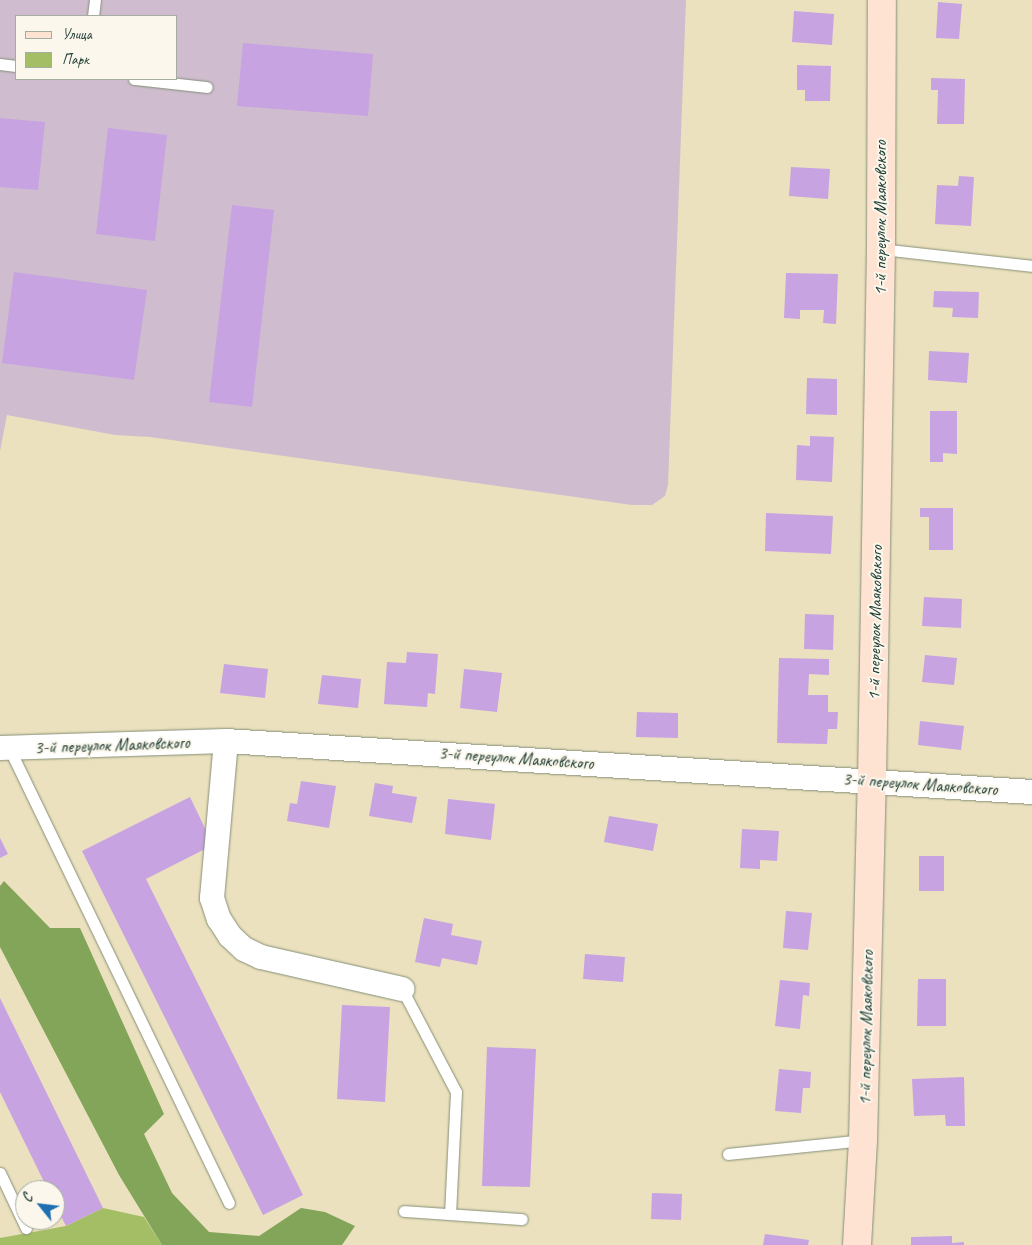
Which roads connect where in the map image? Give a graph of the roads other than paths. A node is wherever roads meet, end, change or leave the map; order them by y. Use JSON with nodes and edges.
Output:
{"nodes":[{"id":1,"x":95,"y":0,"type":"edge"},
{"id":2,"x":882,"y":0,"type":"edge"},
{"id":3,"x":93,"y":15,"type":"edge"},
{"id":4,"x":0,"y":64,"type":"edge"},
{"id":5,"x":15,"y":66,"type":"edge"},
{"id":6,"x":143,"y":80,"type":"edge"},
{"id":7,"x":207,"y":87,"type":"dead end"},
{"id":8,"x":880,"y":249,"type":"junction"},
{"id":9,"x":1032,"y":266,"type":"edge"},
{"id":10,"x":226,"y":740,"type":"junction"},
{"id":11,"x":5,"y":749,"type":"edge"},
{"id":12,"x":872,"y":780,"type":"junction"},
{"id":13,"x":1032,"y":792,"type":"edge"},
{"id":14,"x":402,"y":989,"type":"joint"},
{"id":15,"x":863,"y":1140,"type":"junction"},
{"id":16,"x":728,"y":1154,"type":"dead end"},
{"id":17,"x":0,"y":1174,"type":"edge"},
{"id":18,"x":229,"y":1203,"type":"dead end"},
{"id":19,"x":15,"y":1205,"type":"edge"},
{"id":20,"x":404,"y":1211,"type":"dead end"},
{"id":21,"x":450,"y":1214,"type":"junction"},
{"id":22,"x":522,"y":1219,"type":"dead end"},
{"id":23,"x":857,"y":1245,"type":"edge"}],
"edges":[{"from":1,"to":3,"type":"lane"},
{"from":2,"to":8,"type":"street","name":"1-й переулок Маяковского"},
{"from":4,"to":5,"type":"lane"},
{"from":6,"to":7,"type":"lane"},
{"from":8,"to":9,"type":"lane"},
{"from":8,"to":12,"type":"street","name":"1-й переулок Маяковского"},
{"from":10,"to":11,"type":"street","name":"3-й переулок Маяковского"},
{"from":10,"to":12,"type":"street","name":"3-й переулок Маяковского"},
{"from":10,"to":14,"type":"street"},
{"from":11,"to":18,"type":"lane"},
{"from":12,"to":13,"type":"street","name":"3-й переулок Маяковского"},
{"from":12,"to":15,"type":"street","name":"1-й переулок Маяковского"},
{"from":14,"to":21,"type":"lane"},
{"from":15,"to":16,"type":"lane"},
{"from":15,"to":23,"type":"street","name":"1-й переулок Маяковского"},
{"from":17,"to":19,"type":"lane"},
{"from":20,"to":21,"type":"lane"},
{"from":21,"to":22,"type":"lane"}]}
